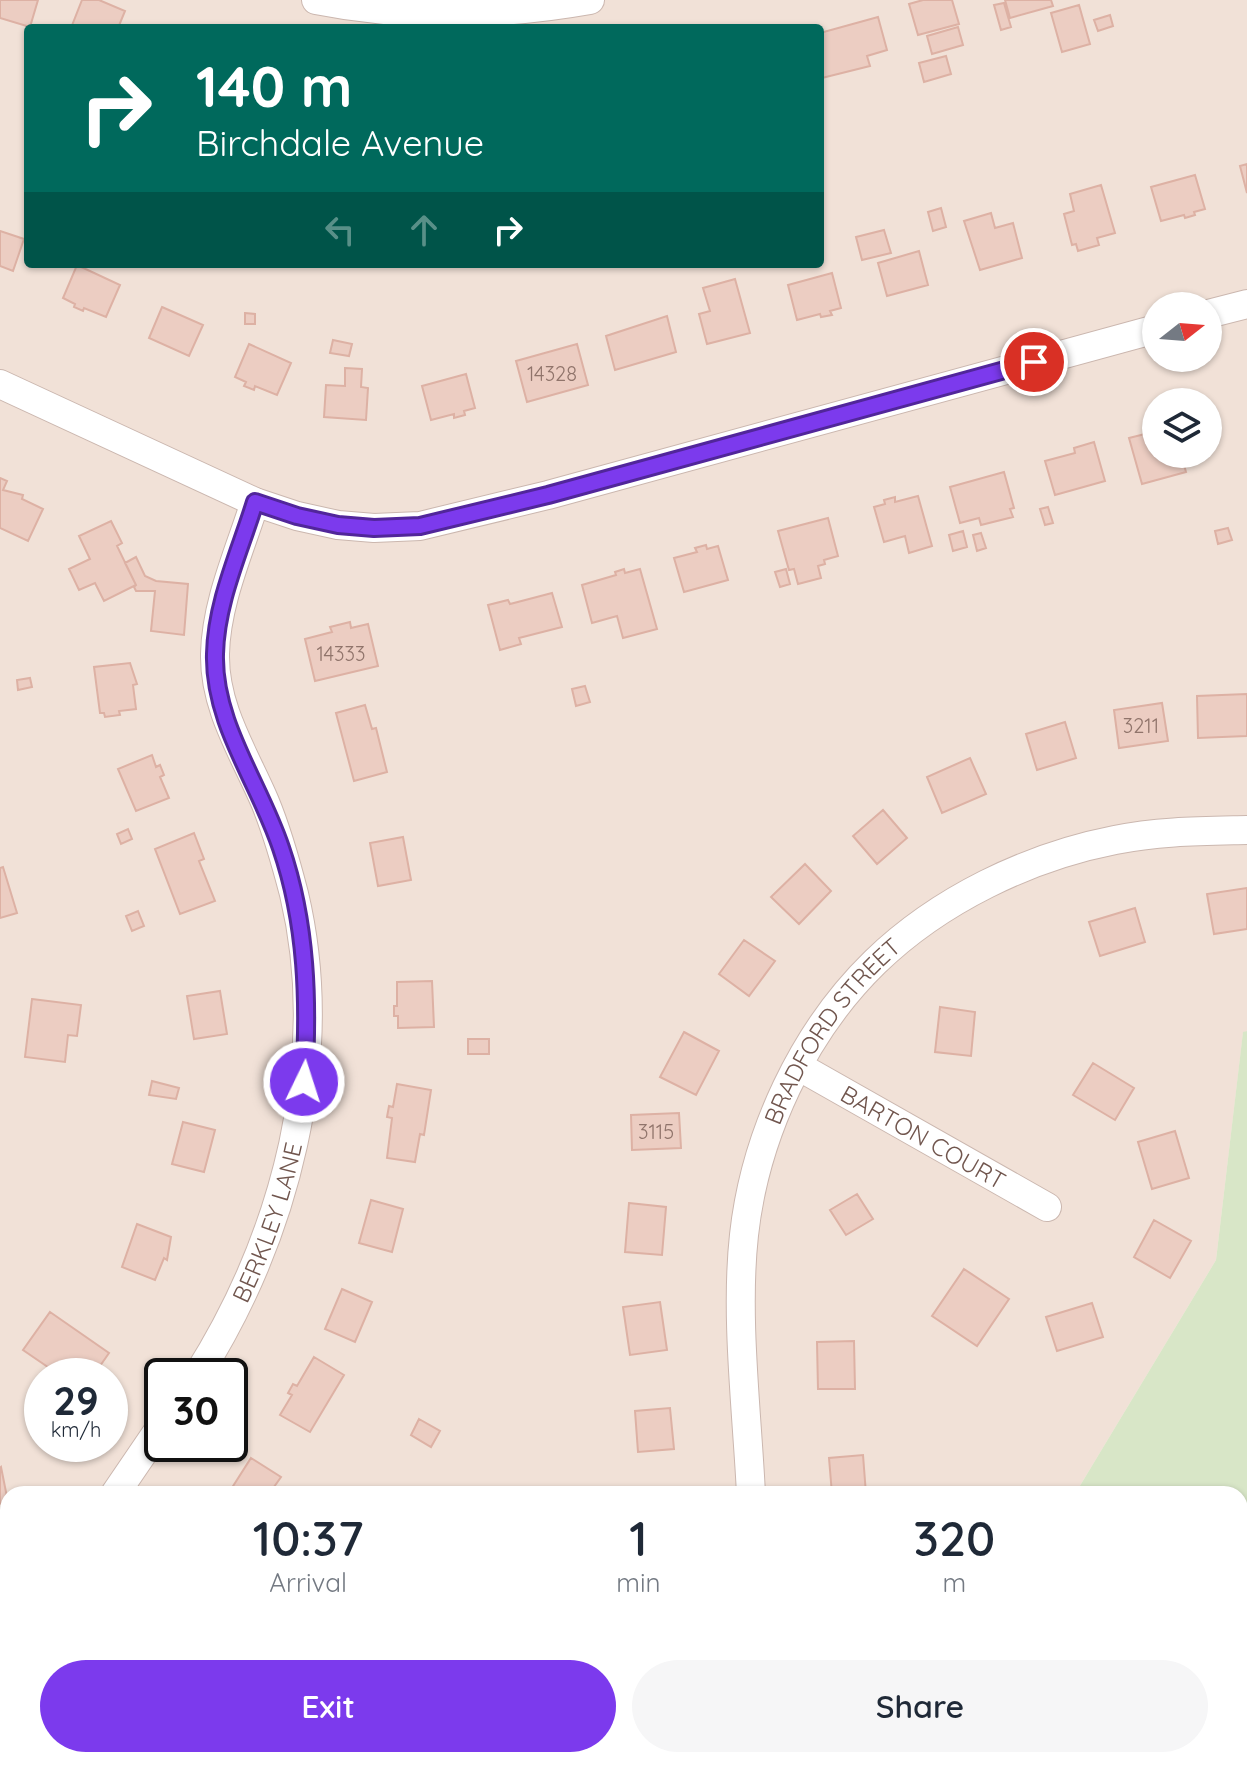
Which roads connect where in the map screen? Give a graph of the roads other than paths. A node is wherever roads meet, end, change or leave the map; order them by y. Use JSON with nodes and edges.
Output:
{"nodes":[{"id":1,"x":316,"y":0,"type":"edge"},
{"id":2,"x":590,"y":0,"type":"edge"},
{"id":3,"x":408,"y":6,"type":"edge"},
{"id":4,"x":1247,"y":304,"type":"edge"},
{"id":5,"x":1222,"y":310,"type":"edge"},
{"id":6,"x":1142,"y":333,"type":"edge"},
{"id":7,"x":0,"y":384,"type":"edge"},
{"id":8,"x":255,"y":502,"type":"junction"},
{"id":9,"x":1247,"y":830,"type":"edge"},
{"id":10,"x":798,"y":1066,"type":"junction"},
{"id":11,"x":1047,"y":1207,"type":"dead end"},
{"id":12,"x":208,"y":1358,"type":"edge"},
{"id":13,"x":144,"y":1451,"type":"edge"},
{"id":14,"x":120,"y":1486,"type":"edge"},
{"id":15,"x":751,"y":1486,"type":"edge"}],
"edges":[{"from":1,"to":3,"type":"street"},
{"from":2,"to":3,"type":"street"},
{"from":4,"to":5,"type":"street"},
{"from":6,"to":8,"type":"street"},
{"from":7,"to":8,"type":"street"},
{"from":8,"to":12,"type":"street","name":"BERKLEY LANE"},
{"from":9,"to":10,"type":"street","name":"BRADFORD STREET"},
{"from":10,"to":11,"type":"street","name":"BARTON COURT"},
{"from":10,"to":15,"type":"street","name":"BRADFORD STREET"},
{"from":13,"to":14,"type":"street"}]}
